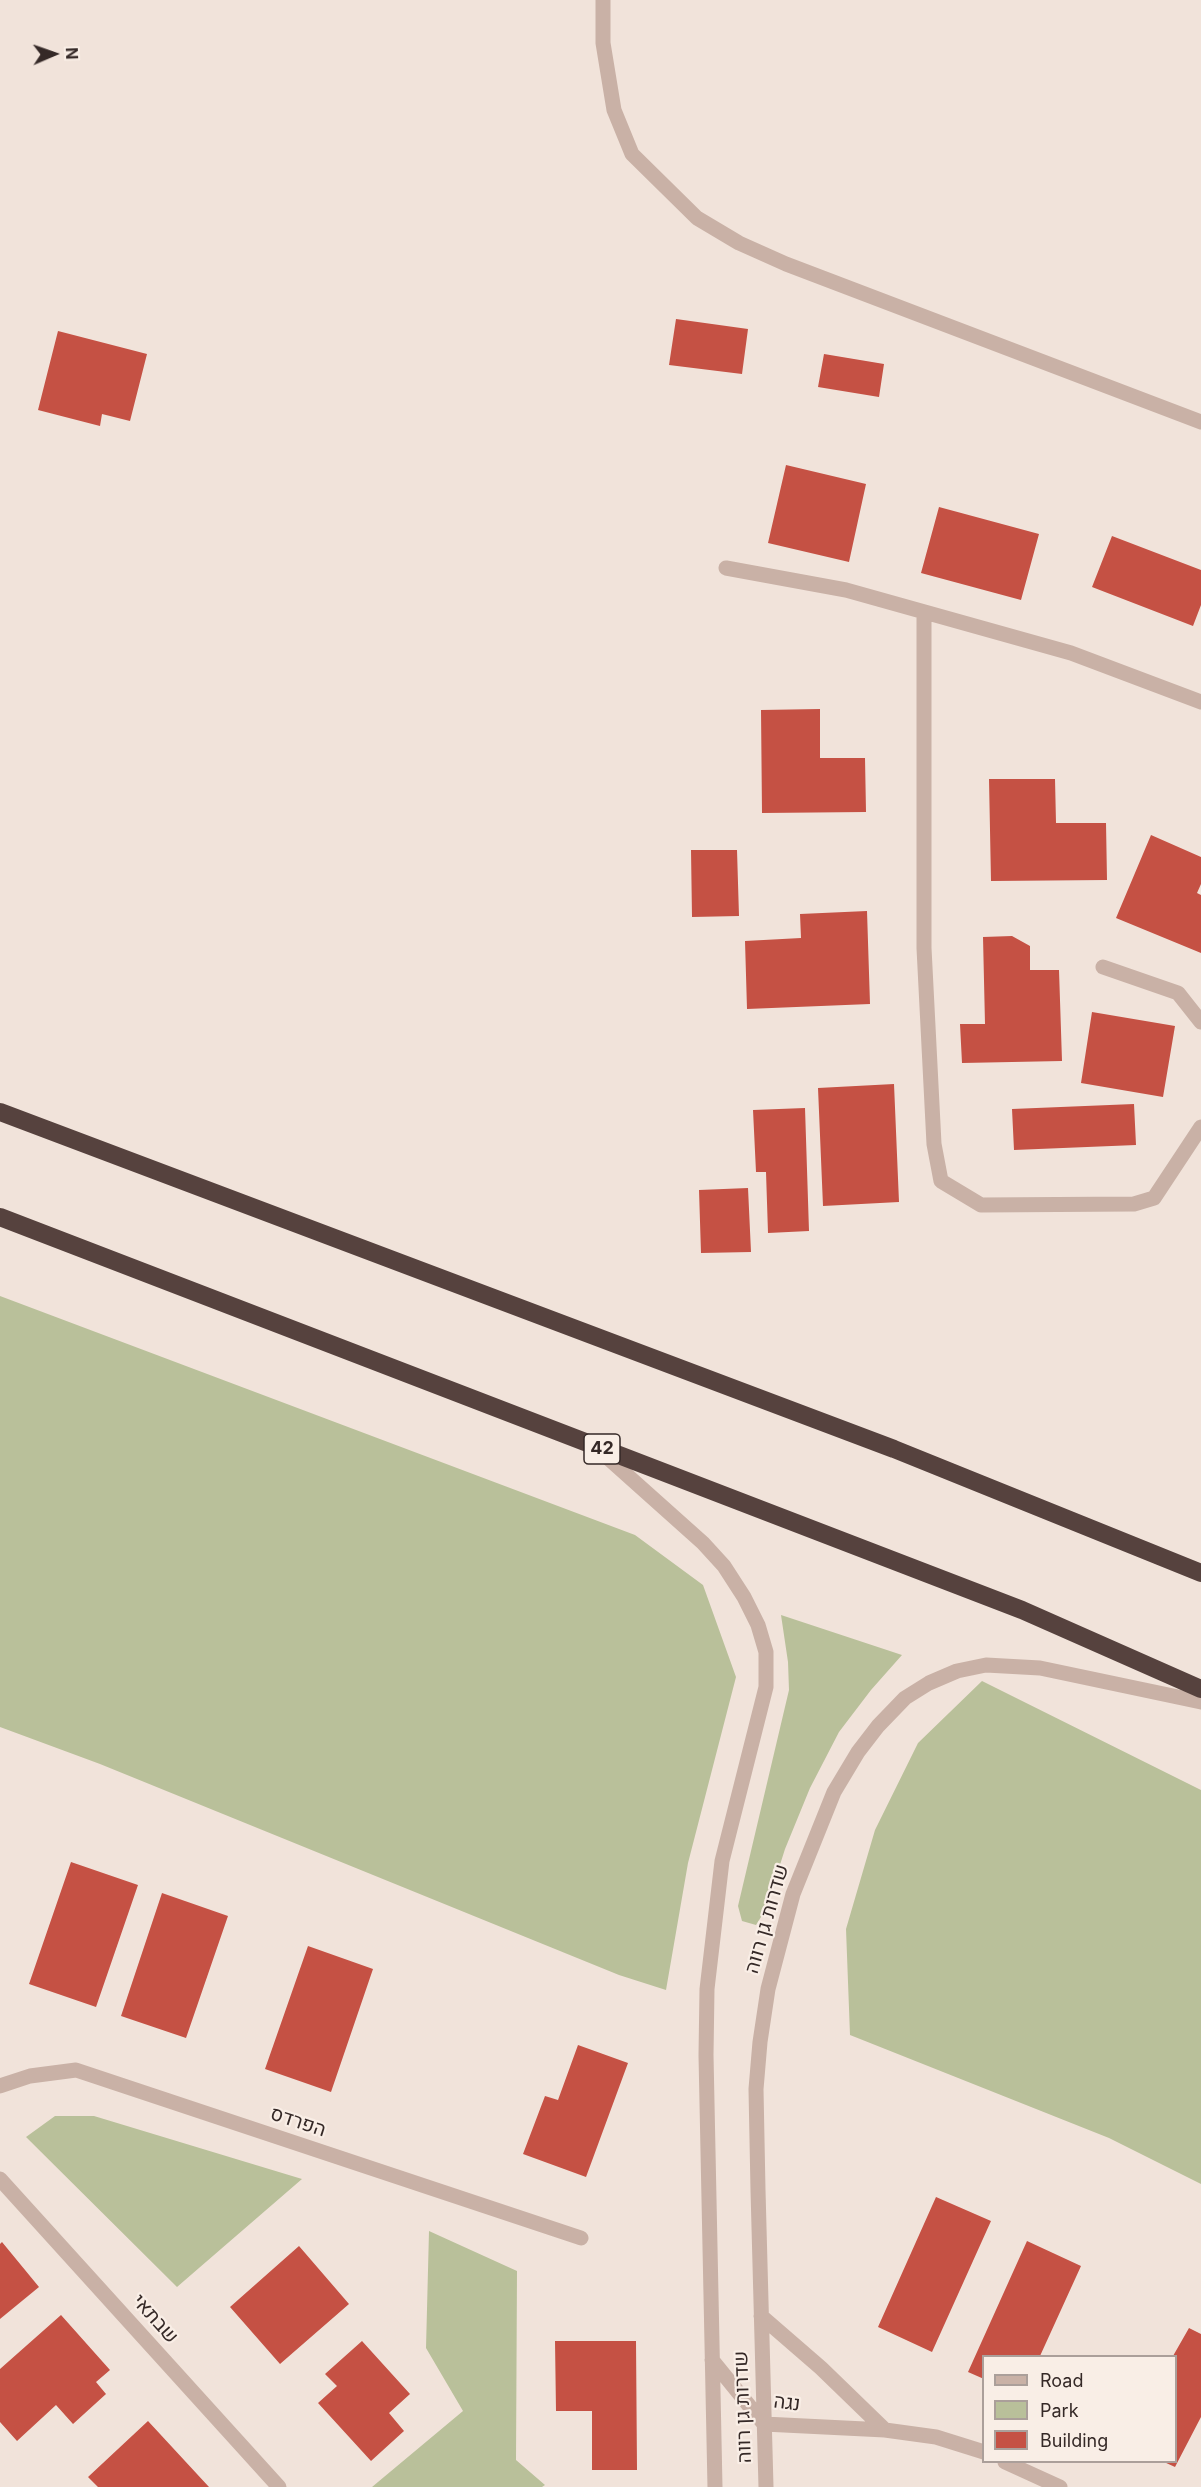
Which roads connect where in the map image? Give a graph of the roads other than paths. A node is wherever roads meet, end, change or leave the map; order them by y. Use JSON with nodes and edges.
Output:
{"nodes":[{"id":1,"x":603,"y":0,"type":"edge"},
{"id":2,"x":1201,"y":422,"type":"edge"},
{"id":3,"x":726,"y":568,"type":"dead end"},
{"id":4,"x":924,"y":612,"type":"junction"},
{"id":5,"x":1201,"y":702,"type":"edge"},
{"id":6,"x":1103,"y":967,"type":"dead end"},
{"id":7,"x":1201,"y":1022,"type":"edge"},
{"id":8,"x":0,"y":1112,"type":"edge"},
{"id":9,"x":1201,"y":1127,"type":"edge"},
{"id":10,"x":0,"y":1217,"type":"edge"},
{"id":11,"x":595,"y":1446,"type":"junction"},
{"id":12,"x":1201,"y":1573,"type":"edge"},
{"id":13,"x":1201,"y":1689,"type":"edge"},
{"id":14,"x":1201,"y":1702,"type":"edge"},
{"id":15,"x":0,"y":2086,"type":"edge"},
{"id":16,"x":0,"y":2179,"type":"edge"},
{"id":17,"x":581,"y":2238,"type":"dead end"},
{"id":18,"x":761,"y":2316,"type":"junction"},
{"id":19,"x":712,"y":2360,"type":"junction"},
{"id":20,"x":764,"y":2424,"type":"junction"},
{"id":21,"x":885,"y":2430,"type":"junction"},
{"id":22,"x":982,"y":2451,"type":"edge"},
{"id":23,"x":1007,"y":2463,"type":"edge"},
{"id":24,"x":279,"y":2487,"type":"edge"},
{"id":25,"x":715,"y":2487,"type":"edge"},
{"id":26,"x":766,"y":2487,"type":"edge"},
{"id":27,"x":1060,"y":2487,"type":"edge"}],
"edges":[{"from":1,"to":2,"type":"street"},
{"from":3,"to":4,"type":"street"},
{"from":4,"to":5,"type":"street"},
{"from":4,"to":9,"type":"street"},
{"from":6,"to":7,"type":"street"},
{"from":8,"to":12,"type":"highway"},
{"from":10,"to":11,"type":"highway","number":"42"},
{"from":11,"to":13,"type":"highway","number":"42"},
{"from":11,"to":19,"type":"street","name":"שדרות גן רווה"},
{"from":14,"to":18,"type":"street","name":"שדרות גן רווה"},
{"from":15,"to":17,"type":"street","name":"הפרדס"},
{"from":16,"to":24,"type":"street","name":"שבתאי"},
{"from":18,"to":20,"type":"street","name":"שדרות גן רווה"},
{"from":18,"to":21,"type":"street"},
{"from":19,"to":20,"type":"street","name":"נגה"},
{"from":19,"to":25,"type":"street","name":"שדרות גן רווה"},
{"from":20,"to":21,"type":"street","name":"נגה"},
{"from":20,"to":26,"type":"street","name":"שדרות גן רווה"},
{"from":21,"to":22,"type":"street","name":"נגה"},
{"from":23,"to":27,"type":"street"}]}
